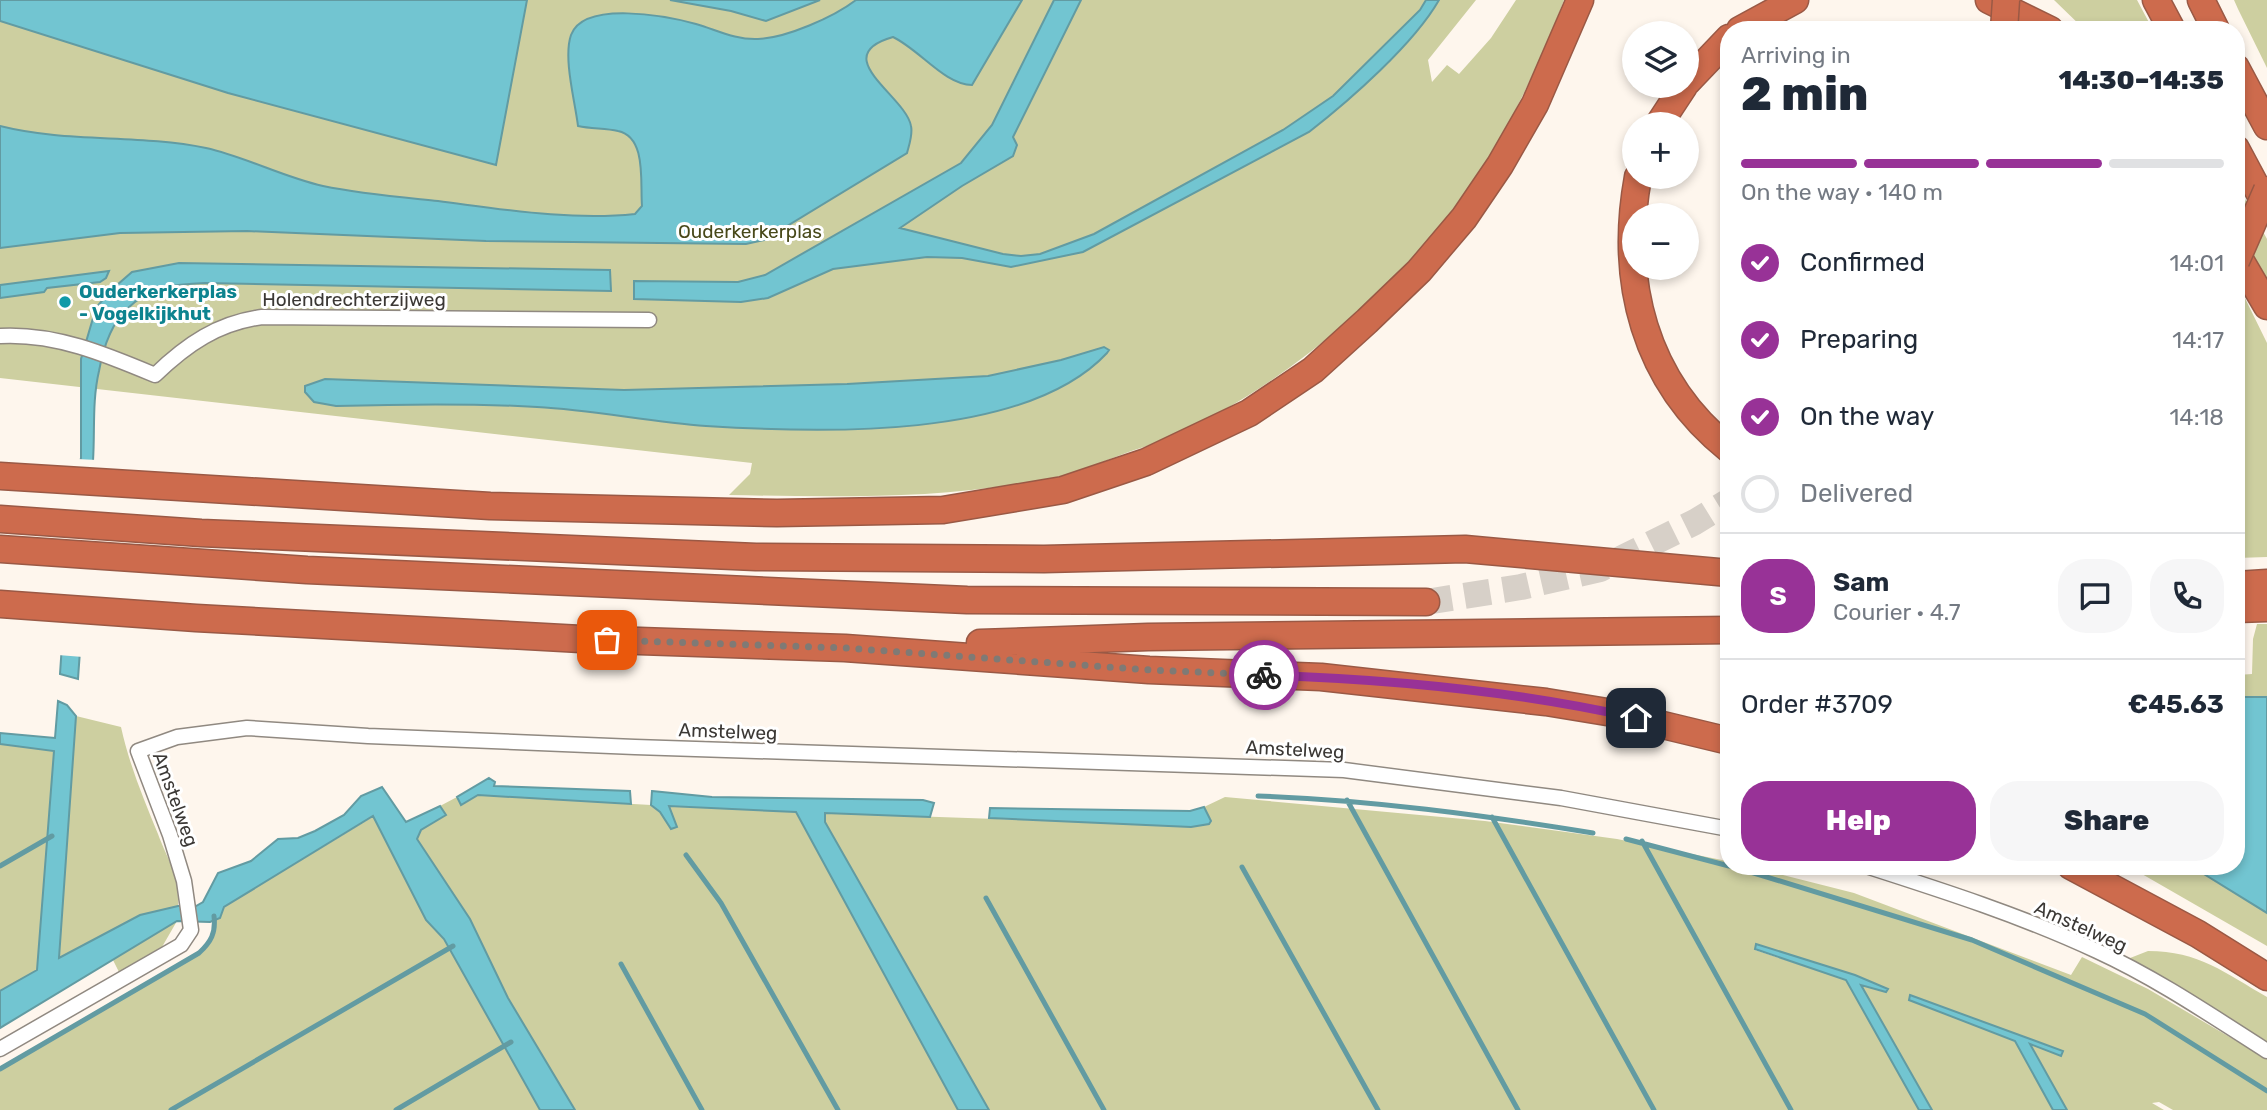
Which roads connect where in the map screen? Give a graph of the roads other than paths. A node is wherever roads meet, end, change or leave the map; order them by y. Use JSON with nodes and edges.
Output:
{"nodes":[{"id":1,"x":1580,"y":0,"type":"edge"},
{"id":2,"x":1795,"y":0,"type":"edge"},
{"id":3,"x":1989,"y":0,"type":"edge"},
{"id":4,"x":2007,"y":0,"type":"edge"},
{"id":5,"x":2026,"y":0,"type":"edge"},
{"id":6,"x":2156,"y":0,"type":"edge"},
{"id":7,"x":2201,"y":0,"type":"edge"},
{"id":8,"x":1756,"y":21,"type":"edge"},
{"id":9,"x":2005,"y":21,"type":"edge"},
{"id":10,"x":2032,"y":21,"type":"edge"},
{"id":11,"x":2047,"y":21,"type":"edge"},
{"id":12,"x":2167,"y":21,"type":"edge"},
{"id":13,"x":2212,"y":21,"type":"edge"},
{"id":14,"x":1720,"y":48,"type":"edge"},
{"id":15,"x":1699,"y":70,"type":"edge"},
{"id":16,"x":2245,"y":85,"type":"edge"},
{"id":17,"x":2267,"y":126,"type":"edge"},
{"id":18,"x":2245,"y":166,"type":"edge"},
{"id":19,"x":1636,"y":189,"type":"edge"},
{"id":20,"x":2267,"y":190,"type":"edge"},
{"id":21,"x":2267,"y":206,"type":"edge"},
{"id":22,"x":2245,"y":240,"type":"edge"},
{"id":23,"x":2245,"y":268,"type":"edge"},
{"id":24,"x":2267,"y":306,"type":"edge"},
{"id":25,"x":649,"y":320,"type":"dead end"},
{"id":26,"x":0,"y":336,"type":"edge"},
{"id":27,"x":1720,"y":442,"type":"edge"},
{"id":28,"x":0,"y":476,"type":"edge"},
{"id":29,"x":0,"y":519,"type":"edge"},
{"id":30,"x":0,"y":549,"type":"edge"},
{"id":31,"x":1720,"y":572,"type":"edge"},
{"id":32,"x":2267,"y":583,"type":"edge"},
{"id":33,"x":2245,"y":584,"type":"edge"},
{"id":34,"x":1426,"y":602,"type":"tunnel mouth"},
{"id":35,"x":0,"y":604,"type":"edge"},
{"id":36,"x":2267,"y":608,"type":"edge"},
{"id":37,"x":2245,"y":609,"type":"edge"},
{"id":38,"x":1720,"y":630,"type":"edge"},
{"id":39,"x":845,"y":648,"type":"junction"},
{"id":40,"x":1720,"y":739,"type":"edge"},
{"id":41,"x":1720,"y":828,"type":"edge"},
{"id":42,"x":1894,"y":875,"type":"edge"},
{"id":43,"x":2088,"y":875,"type":"edge"},
{"id":44,"x":2267,"y":976,"type":"edge"},
{"id":45,"x":0,"y":1049,"type":"edge"},
{"id":46,"x":2267,"y":1051,"type":"edge"}],
"edges":[{"from":1,"to":28,"type":"highway"},
{"from":2,"to":8,"type":"highway"},
{"from":3,"to":10,"type":"highway"},
{"from":4,"to":9,"type":"highway","bridge":true},
{"from":5,"to":11,"type":"highway"},
{"from":6,"to":12,"type":"highway"},
{"from":7,"to":13,"type":"highway"},
{"from":14,"to":15,"type":"highway"},
{"from":16,"to":17,"type":"highway"},
{"from":18,"to":21,"type":"highway"},
{"from":19,"to":27,"type":"highway"},
{"from":20,"to":22,"type":"highway","bridge":true},
{"from":23,"to":24,"type":"highway"},
{"from":25,"to":26,"type":"street","name":"Holendrechterzijweg"},
{"from":29,"to":31,"type":"highway"},
{"from":30,"to":34,"type":"highway"},
{"from":32,"to":33,"type":"highway"},
{"from":35,"to":39,"type":"highway"},
{"from":36,"to":37,"type":"highway"},
{"from":38,"to":39,"type":"highway"},
{"from":39,"to":40,"type":"highway"},
{"from":41,"to":45,"type":"street","name":"Amstelweg"},
{"from":42,"to":46,"type":"street","name":"Amstelweg"},
{"from":43,"to":44,"type":"highway"}]}
